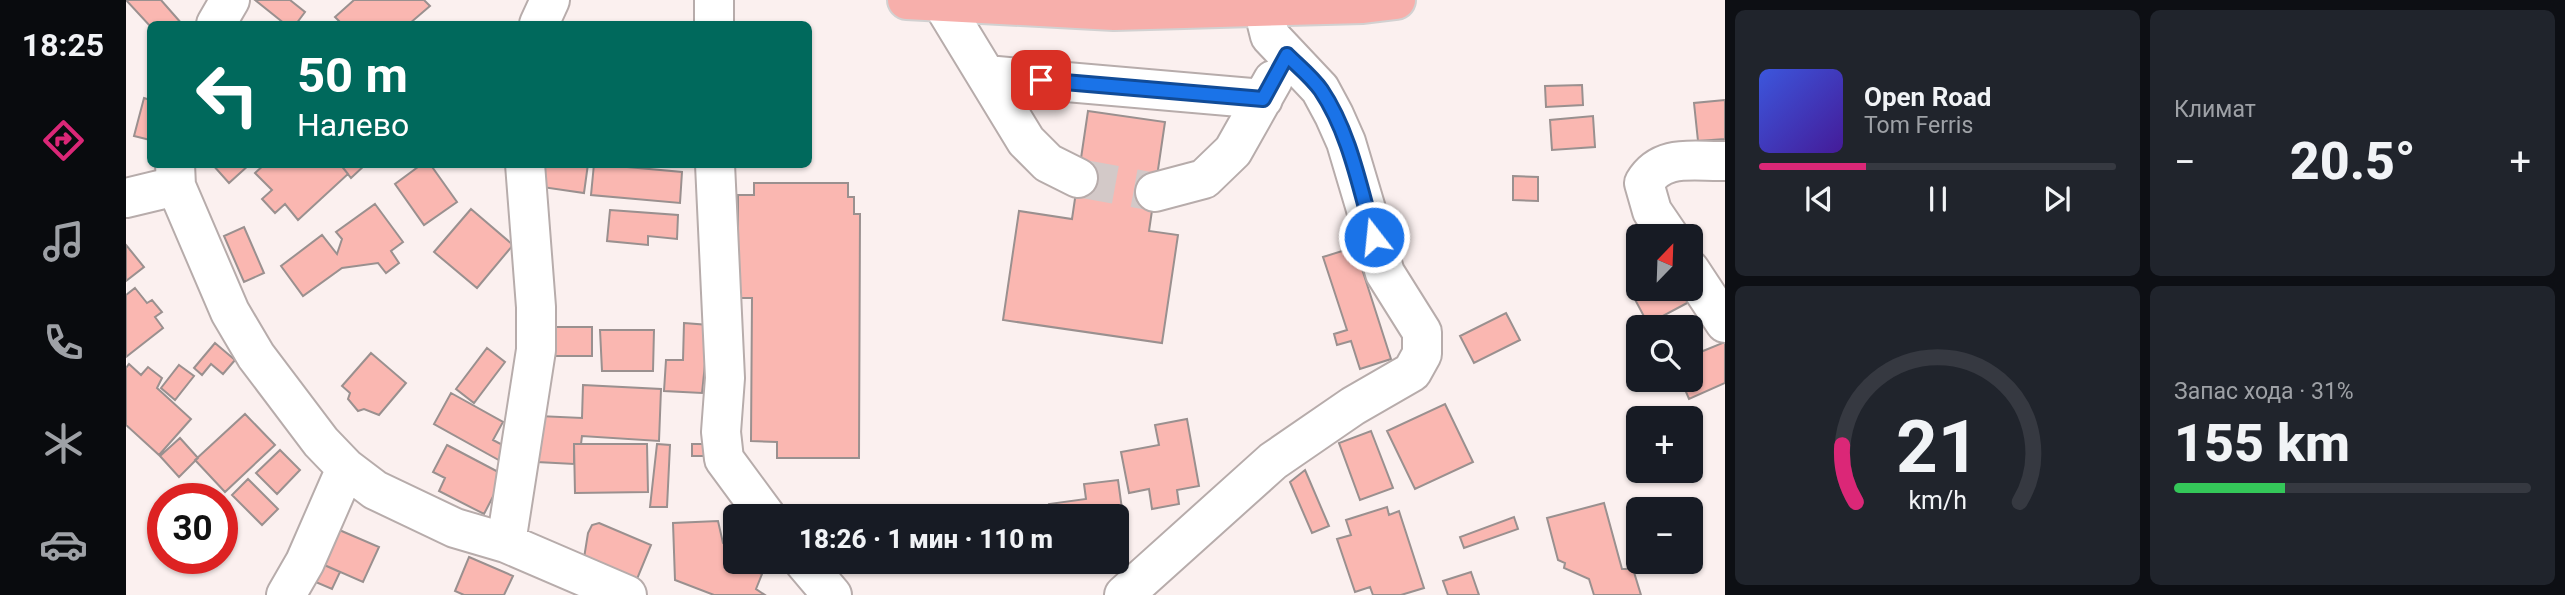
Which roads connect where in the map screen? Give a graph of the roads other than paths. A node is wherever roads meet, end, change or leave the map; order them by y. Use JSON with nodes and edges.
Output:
{"nodes":[{"id":1,"x":230,"y":0,"type":"edge"},
{"id":2,"x":550,"y":0,"type":"edge"},
{"id":3,"x":714,"y":0,"type":"edge"},
{"id":4,"x":1396,"y":0,"type":"edge"},
{"id":5,"x":925,"y":2,"type":"edge"},
{"id":6,"x":1261,"y":3,"type":"edge"},
{"id":7,"x":218,"y":21,"type":"edge"},
{"id":8,"x":540,"y":21,"type":"edge"},
{"id":9,"x":714,"y":21,"type":"edge"},
{"id":10,"x":1287,"y":55,"type":"junction"},
{"id":11,"x":986,"y":75,"type":"junction"},
{"id":12,"x":1263,"y":99,"type":"junction"},
{"id":13,"x":1725,"y":161,"type":"edge"},
{"id":14,"x":525,"y":168,"type":"edge"},
{"id":15,"x":715,"y":168,"type":"edge"},
{"id":16,"x":176,"y":175,"type":"edge"},
{"id":17,"x":1078,"y":178,"type":"tunnel mouth"},
{"id":18,"x":1155,"y":192,"type":"tunnel mouth"},
{"id":19,"x":126,"y":198,"type":"edge"},
{"id":20,"x":1661,"y":224,"type":"edge"},
{"id":21,"x":1703,"y":290,"type":"edge"},
{"id":22,"x":1725,"y":323,"type":"edge"},
{"id":23,"x":346,"y":468,"type":"junction"},
{"id":24,"x":757,"y":504,"type":"edge"},
{"id":25,"x":506,"y":543,"type":"junction"},
{"id":26,"x":814,"y":574,"type":"edge"},
{"id":27,"x":286,"y":595,"type":"edge"},
{"id":28,"x":628,"y":595,"type":"edge"},
{"id":29,"x":832,"y":595,"type":"edge"},
{"id":30,"x":1124,"y":595,"type":"edge"}],
"edges":[{"from":1,"to":7,"type":"street"},
{"from":2,"to":8,"type":"street"},
{"from":3,"to":9,"type":"street"},
{"from":4,"to":6,"type":"main road"},
{"from":5,"to":6,"type":"main road"},
{"from":5,"to":11,"type":"street"},
{"from":6,"to":10,"type":"street"},
{"from":10,"to":12,"type":"street"},
{"from":10,"to":30,"type":"street"},
{"from":11,"to":12,"type":"street"},
{"from":11,"to":17,"type":"street"},
{"from":12,"to":18,"type":"street"},
{"from":13,"to":20,"type":"street"},
{"from":14,"to":25,"type":"street"},
{"from":15,"to":24,"type":"street"},
{"from":16,"to":19,"type":"street"},
{"from":16,"to":23,"type":"street"},
{"from":21,"to":22,"type":"street"},
{"from":23,"to":25,"type":"street"},
{"from":23,"to":27,"type":"street"},
{"from":25,"to":28,"type":"street"},
{"from":26,"to":29,"type":"street"}]}
